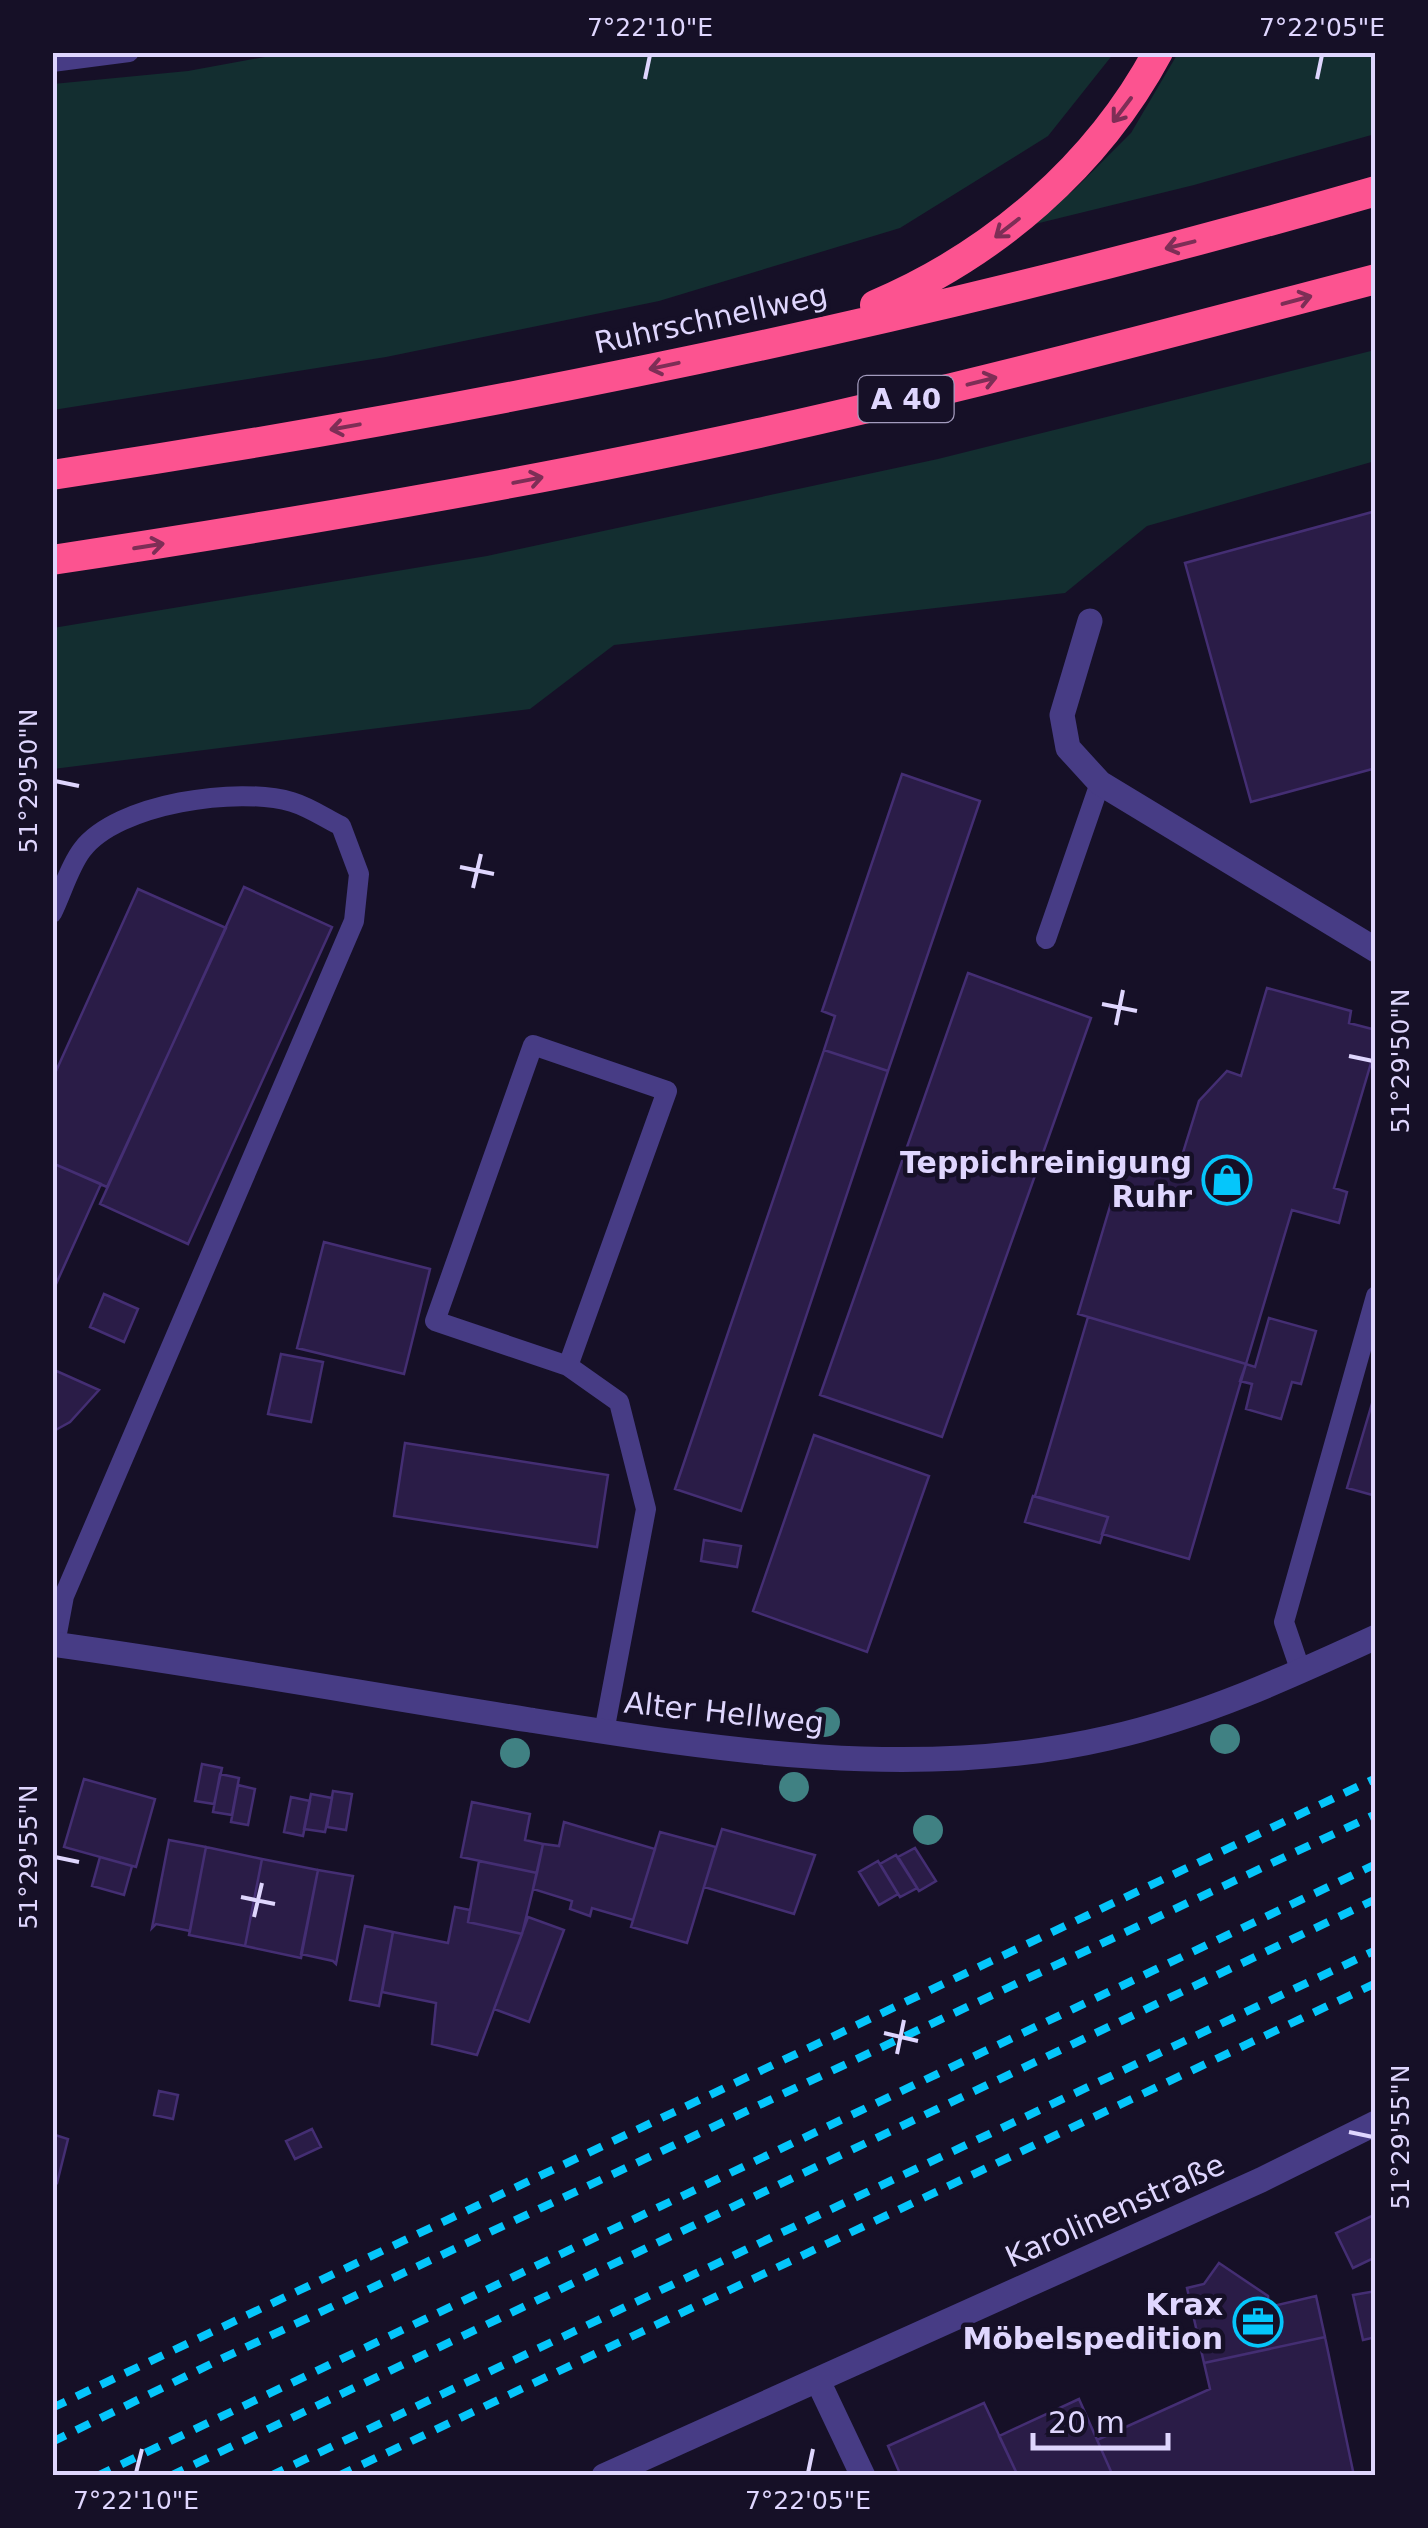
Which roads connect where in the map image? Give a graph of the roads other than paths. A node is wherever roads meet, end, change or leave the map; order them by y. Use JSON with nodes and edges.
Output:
{"nodes":[{"id":1,"x":129,"y":52,"type":"edge"},
{"id":2,"x":1158,"y":52,"type":"edge"},
{"id":3,"x":52,"y":62,"type":"edge"},
{"id":4,"x":1376,"y":190,"type":"edge"},
{"id":5,"x":1376,"y":279,"type":"edge"},
{"id":6,"x":759,"y":345,"type":"junction"},
{"id":7,"x":52,"y":475,"type":"edge"},
{"id":8,"x":52,"y":560,"type":"edge"},
{"id":9,"x":1090,"y":621,"type":"dead end"},
{"id":10,"x":1100,"y":783,"type":"junction"},
{"id":11,"x":52,"y":913,"type":"edge"},
{"id":12,"x":1046,"y":939,"type":"dead end"},
{"id":13,"x":1376,"y":950,"type":"edge"},
{"id":14,"x":1376,"y":1296,"type":"edge"},
{"id":15,"x":568,"y":1366,"type":"junction"},
{"id":16,"x":1376,"y":1637,"type":"edge"},
{"id":17,"x":54,"y":1644,"type":"edge"},
{"id":18,"x":1301,"y":1672,"type":"junction"},
{"id":19,"x":604,"y":1732,"type":"junction"},
{"id":20,"x":1376,"y":2123,"type":"edge"},
{"id":21,"x":818,"y":2381,"type":"junction"},
{"id":22,"x":604,"y":2476,"type":"edge"},
{"id":23,"x":864,"y":2476,"type":"edge"}],
"edges":[{"from":1,"to":3,"type":"lane"},
{"from":2,"to":6,"type":"highway","one_way":true},
{"from":4,"to":6,"type":"highway","name":"Ruhrschnellweg","one_way":true},
{"from":8,"to":5,"type":"highway","number":"A 40","one_way":true},
{"from":6,"to":7,"type":"highway","name":"Ruhrschnellweg","one_way":true},
{"from":9,"to":10,"type":"street"},
{"from":10,"to":12,"type":"lane"},
{"from":10,"to":13,"type":"street"},
{"from":11,"to":17,"type":"lane"},
{"from":14,"to":18,"type":"lane"},
{"from":15,"to":15,"type":"lane"},
{"from":15,"to":19,"type":"lane"},
{"from":16,"to":18,"type":"street","name":"Alter Hellweg"},
{"from":17,"to":19,"type":"street","name":"Alter Hellweg"},
{"from":18,"to":19,"type":"street","name":"Alter Hellweg"},
{"from":20,"to":21,"type":"street","name":"Karolinenstraße"},
{"from":21,"to":22,"type":"street","name":"Karolinenstraße"},
{"from":21,"to":23,"type":"street"}]}
